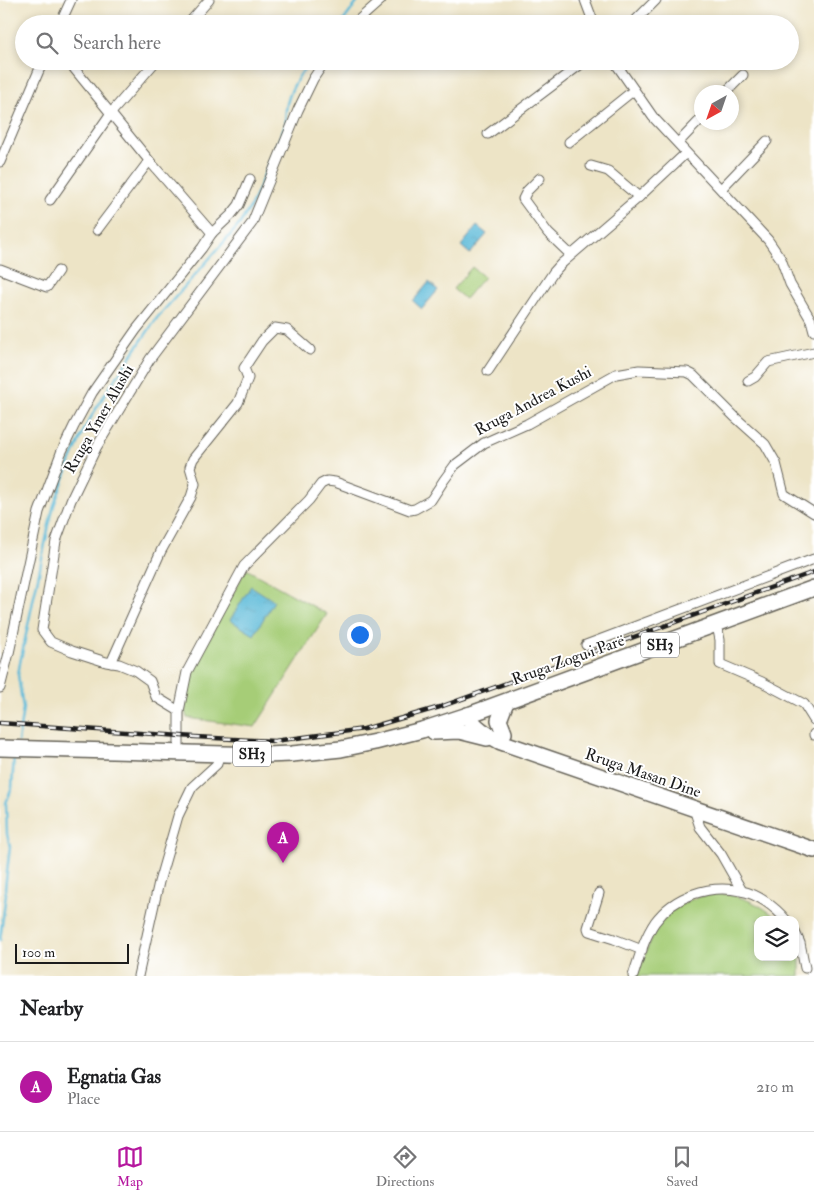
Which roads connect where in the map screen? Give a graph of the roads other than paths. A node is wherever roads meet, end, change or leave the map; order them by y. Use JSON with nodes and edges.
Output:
{"nodes":[{"id":1,"x":71,"y":0,"type":"edge"},
{"id":2,"x":209,"y":0,"type":"edge"},
{"id":3,"x":380,"y":0,"type":"edge"},
{"id":4,"x":585,"y":0,"type":"edge"},
{"id":5,"x":656,"y":0,"type":"edge"},
{"id":6,"x":64,"y":15,"type":"edge"},
{"id":7,"x":196,"y":15,"type":"edge"},
{"id":8,"x":364,"y":15,"type":"edge"},
{"id":9,"x":591,"y":15,"type":"edge"},
{"id":10,"x":641,"y":15,"type":"edge"},
{"id":11,"x":39,"y":70,"type":"edge"},
{"id":12,"x":75,"y":70,"type":"edge"},
{"id":13,"x":148,"y":70,"type":"edge"},
{"id":14,"x":319,"y":70,"type":"edge"},
{"id":15,"x":574,"y":70,"type":"edge"},
{"id":16,"x":620,"y":70,"type":"edge"},
{"id":17,"x":743,"y":75,"type":"dead end"},
{"id":18,"x":733,"y":85,"type":"edge"},
{"id":19,"x":634,"y":90,"type":"junction"},
{"id":20,"x":111,"y":113,"type":"junction"},
{"id":21,"x":694,"y":126,"type":"edge"},
{"id":22,"x":488,"y":134,"type":"dead end"},
{"id":23,"x":767,"y":141,"type":"dead end"},
{"id":24,"x":569,"y":142,"type":"dead end"},
{"id":25,"x":678,"y":143,"type":"junction"},
{"id":26,"x":686,"y":153,"type":"junction"},
{"id":27,"x":149,"y":161,"type":"junction"},
{"id":28,"x":0,"y":162,"type":"edge"},
{"id":29,"x":591,"y":166,"type":"dead end"},
{"id":30,"x":540,"y":178,"type":"dead end"},
{"id":31,"x":250,"y":179,"type":"dead end"},
{"id":32,"x":720,"y":189,"type":"junction"},
{"id":33,"x":639,"y":197,"type":"junction"},
{"id":34,"x":50,"y":200,"type":"dead end"},
{"id":35,"x":97,"y":230,"type":"dead end"},
{"id":36,"x":212,"y":233,"type":"junction"},
{"id":37,"x":571,"y":255,"type":"junction"},
{"id":38,"x":0,"y":269,"type":"edge"},
{"id":39,"x":58,"y":271,"type":"dead end"},
{"id":40,"x":814,"y":331,"type":"edge"},
{"id":41,"x":310,"y":350,"type":"dead end"},
{"id":42,"x":814,"y":352,"type":"edge"},
{"id":43,"x":488,"y":371,"type":"dead end"},
{"id":44,"x":748,"y":381,"type":"dead end"},
{"id":45,"x":814,"y":513,"type":"edge"},
{"id":46,"x":814,"y":559,"type":"edge"},
{"id":47,"x":814,"y":588,"type":"edge"},
{"id":48,"x":717,"y":625,"type":"junction"},
{"id":49,"x":586,"y":645,"type":"dead end"},
{"id":50,"x":111,"y":663,"type":"junction"},
{"id":51,"x":3,"y":666,"type":"edge"},
{"id":52,"x":0,"y":688,"type":"edge"},
{"id":53,"x":506,"y":702,"type":"junction"},
{"id":54,"x":179,"y":711,"type":"junction"},
{"id":55,"x":471,"y":714,"type":"junction"},
{"id":56,"x":814,"y":720,"type":"edge"},
{"id":57,"x":422,"y":730,"type":"junction"},
{"id":58,"x":503,"y":738,"type":"junction"},
{"id":59,"x":0,"y":748,"type":"edge"},
{"id":60,"x":179,"y":753,"type":"junction"},
{"id":61,"x":219,"y":754,"type":"junction"},
{"id":62,"x":698,"y":810,"type":"junction"},
{"id":63,"x":814,"y":841,"type":"edge"},
{"id":64,"x":814,"y":850,"type":"edge"},
{"id":65,"x":742,"y":891,"type":"junction"},
{"id":66,"x":599,"y":893,"type":"dead end"},
{"id":67,"x":782,"y":916,"type":"edge"},
{"id":68,"x":799,"y":941,"type":"edge"},
{"id":69,"x":642,"y":950,"type":"junction"},
{"id":70,"x":805,"y":968,"type":"dead end"},
{"id":71,"x":138,"y":976,"type":"edge"},
{"id":72,"x":633,"y":976,"type":"edge"}],
"edges":[{"from":1,"to":6,"type":"street"},
{"from":2,"to":7,"type":"street"},
{"from":3,"to":8,"type":"street"},
{"from":4,"to":9,"type":"street"},
{"from":5,"to":10,"type":"street"},
{"from":11,"to":28,"type":"street"},
{"from":12,"to":20,"type":"street"},
{"from":13,"to":20,"type":"street"},
{"from":14,"to":50,"type":"street","name":"Rruga Ymer Alushi"},
{"from":15,"to":22,"type":"street"},
{"from":16,"to":19,"type":"street"},
{"from":17,"to":18,"type":"street"},
{"from":19,"to":24,"type":"street"},
{"from":19,"to":25,"type":"street"},
{"from":20,"to":27,"type":"street"},
{"from":20,"to":34,"type":"street"},
{"from":21,"to":25,"type":"street"},
{"from":23,"to":32,"type":"street"},
{"from":25,"to":26,"type":"street"},
{"from":26,"to":32,"type":"street"},
{"from":26,"to":33,"type":"street"},
{"from":27,"to":35,"type":"street"},
{"from":27,"to":36,"type":"street"},
{"from":29,"to":33,"type":"street"},
{"from":30,"to":37,"type":"street"},
{"from":31,"to":36,"type":"street"},
{"from":32,"to":40,"type":"street"},
{"from":33,"to":37,"type":"street"},
{"from":36,"to":51,"type":"street"},
{"from":37,"to":43,"type":"street"},
{"from":38,"to":39,"type":"street"},
{"from":41,"to":50,"type":"street"},
{"from":42,"to":44,"type":"street"},
{"from":45,"to":54,"type":"street","name":"Rruga Andrea Kushi"},
{"from":46,"to":49,"type":"street"},
{"from":47,"to":48,"type":"main road","name":"Rruga Zogu i Parë","number":"SH3"},
{"from":48,"to":53,"type":"main road","name":"Rruga Zogu i Parë","number":"SH3"},
{"from":48,"to":56,"type":"street"},
{"from":50,"to":54,"type":"street","name":"Rruga Ymer Alushi"},
{"from":51,"to":52,"type":"street"},
{"from":53,"to":55,"type":"main road","name":"Rruga Zogu i Parë","number":"SH3"},
{"from":53,"to":58,"type":"main road"},
{"from":54,"to":60,"type":"street"},
{"from":55,"to":57,"type":"main road","number":"SH3"},
{"from":55,"to":58,"type":"main road","name":"Rruga Masan Dine"},
{"from":57,"to":58,"type":"main road"},
{"from":57,"to":61,"type":"main road","number":"SH3"},
{"from":58,"to":62,"type":"main road","name":"Rruga Masan Dine"},
{"from":58,"to":63,"type":"main road","name":"Rruga Masan Dine"},
{"from":59,"to":60,"type":"main road","number":"SH3"},
{"from":60,"to":61,"type":"main road","number":"SH3"},
{"from":61,"to":71,"type":"street"},
{"from":62,"to":64,"type":"main road","name":"Rruga Masan Dine"},
{"from":62,"to":65,"type":"street"},
{"from":65,"to":67,"type":"street"},
{"from":65,"to":69,"type":"street"},
{"from":66,"to":69,"type":"street"},
{"from":68,"to":70,"type":"street"},
{"from":69,"to":72,"type":"street"}]}
